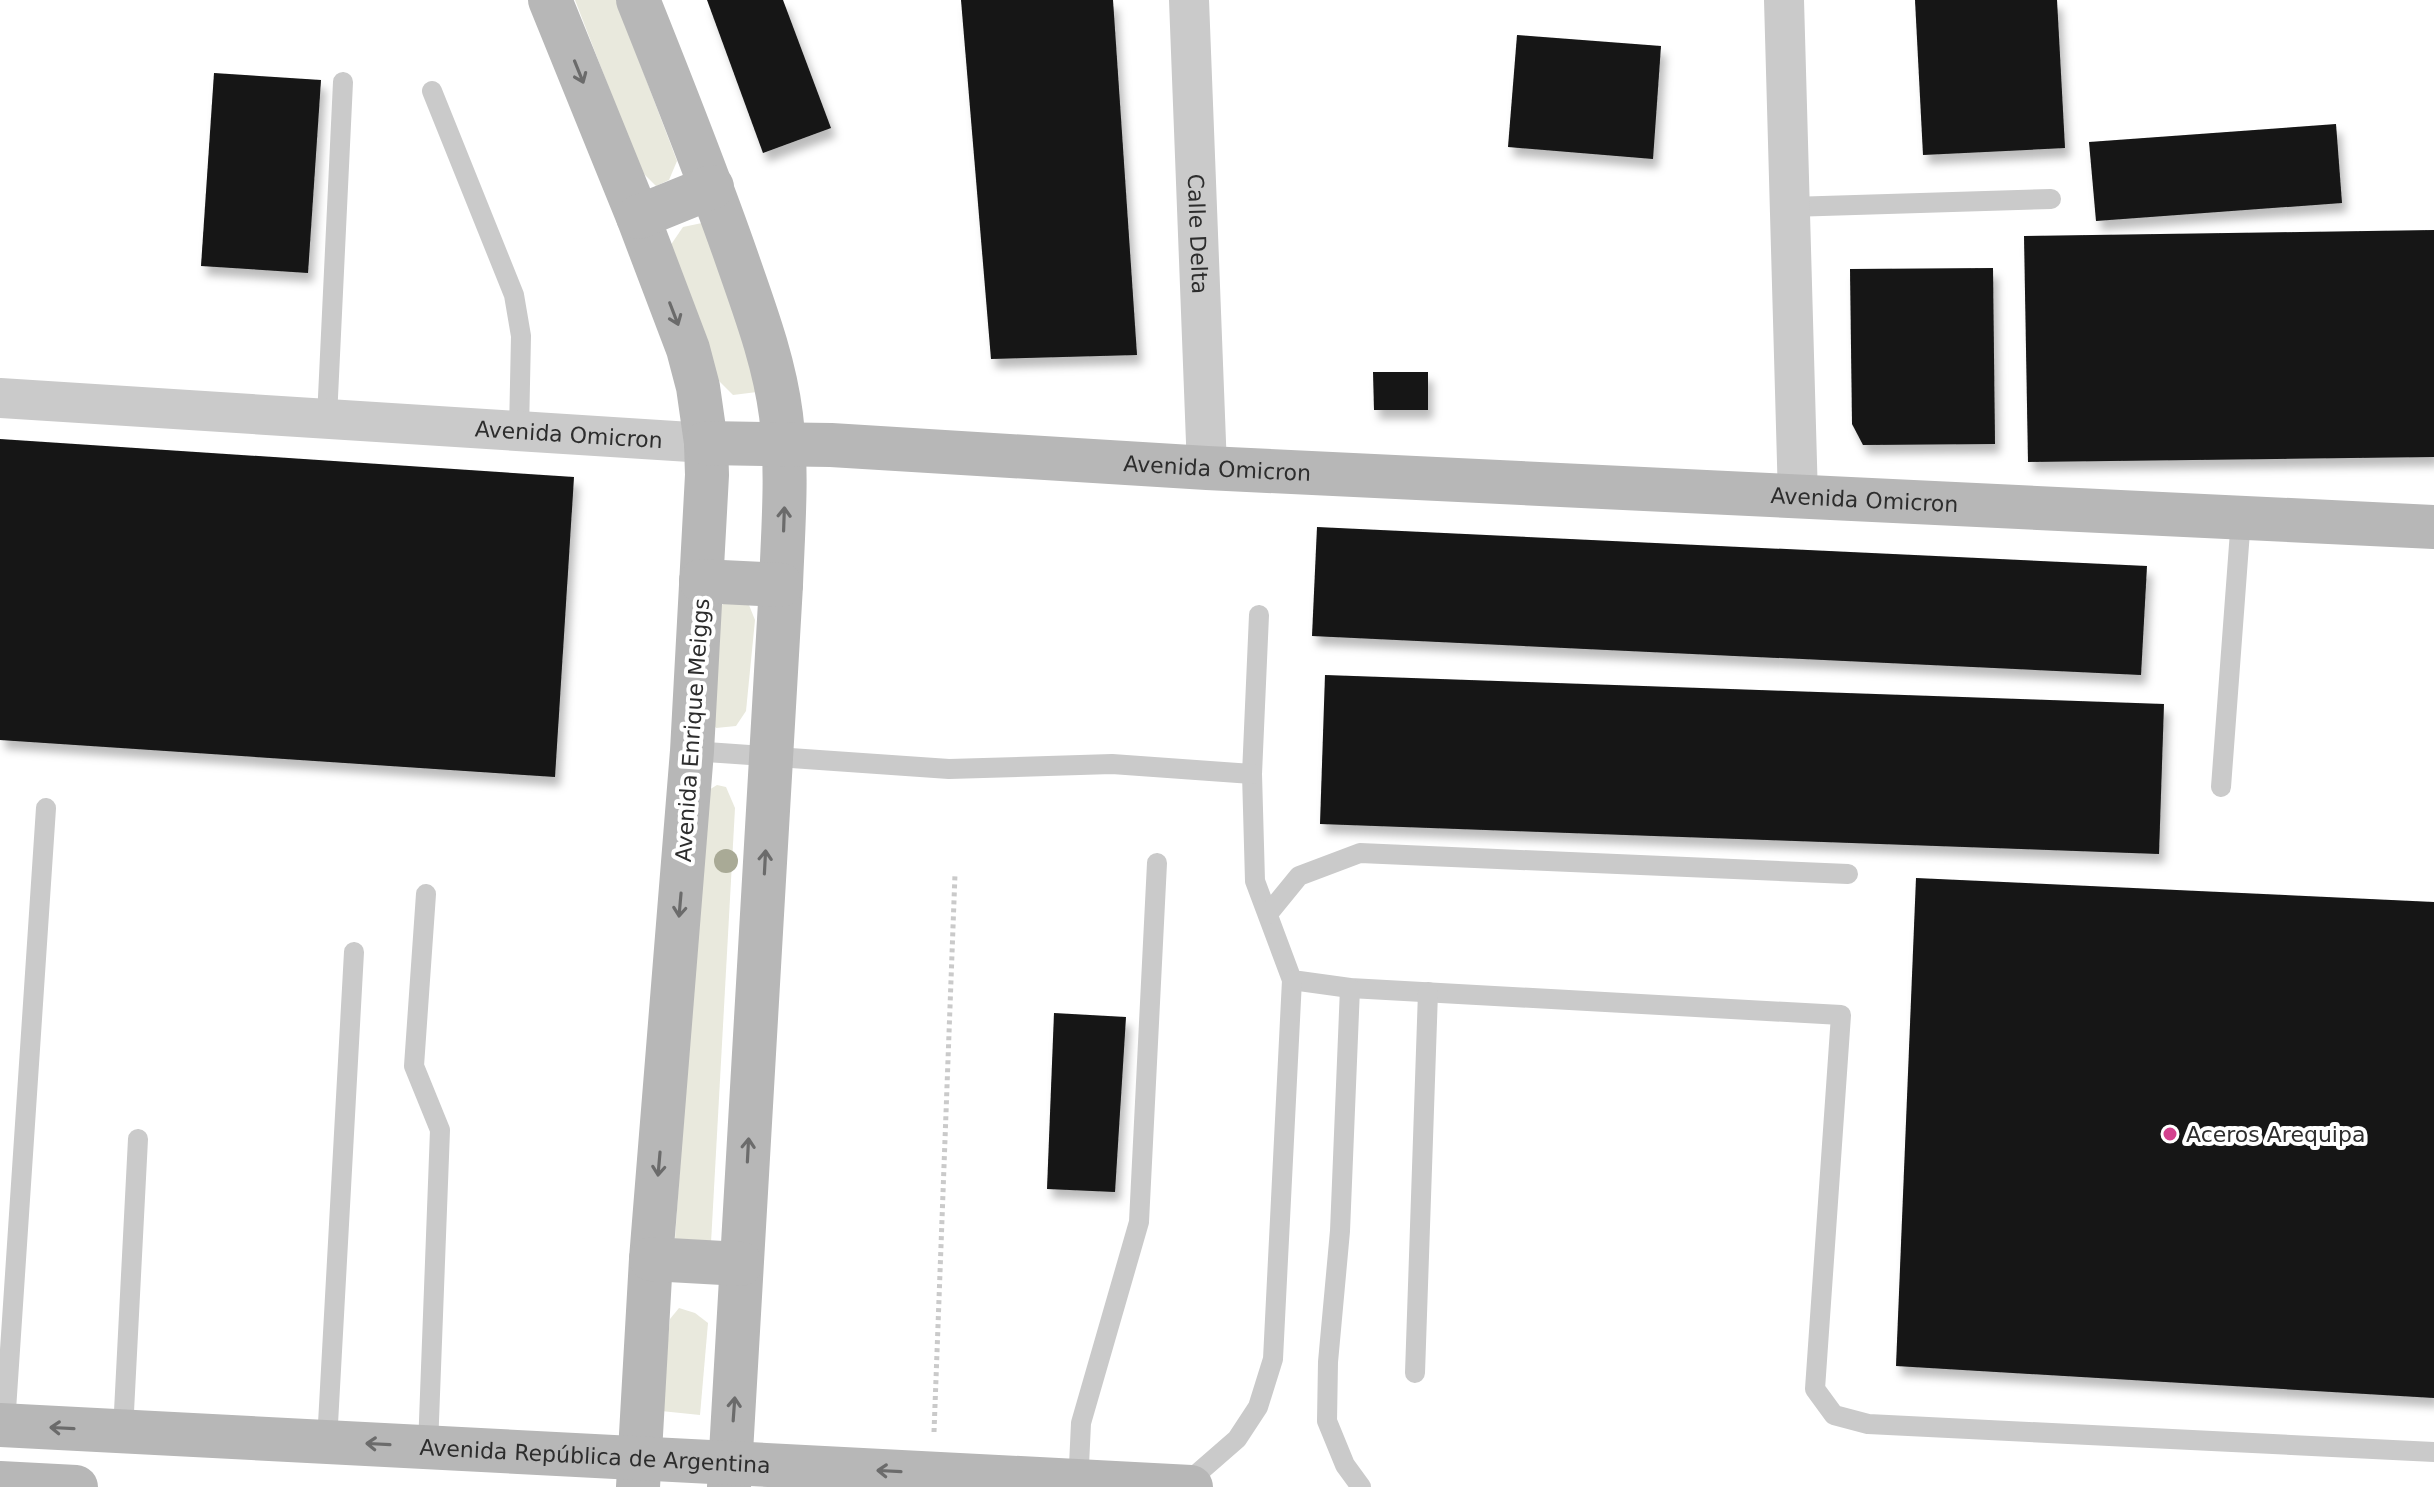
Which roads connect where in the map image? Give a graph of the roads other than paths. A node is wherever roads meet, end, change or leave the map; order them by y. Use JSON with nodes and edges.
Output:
{"nodes":[{"id":1,"x":550,"y":0,"type":"edge"},
{"id":2,"x":638,"y":0,"type":"edge"},
{"id":3,"x":1189,"y":0,"type":"edge"},
{"id":4,"x":1784,"y":0,"type":"edge"},
{"id":5,"x":343,"y":82,"type":"dead end"},
{"id":6,"x":432,"y":91,"type":"dead end"},
{"id":7,"x":712,"y":187,"type":"junction"},
{"id":8,"x":2051,"y":199,"type":"dead end"},
{"id":9,"x":1790,"y":207,"type":"junction"},
{"id":10,"x":638,"y":217,"type":"junction"},
{"id":11,"x":0,"y":398,"type":"edge"},
{"id":12,"x":327,"y":418,"type":"junction"},
{"id":13,"x":519,"y":431,"type":"junction"},
{"id":14,"x":706,"y":443,"type":"junction"},
{"id":15,"x":784,"y":446,"type":"junction"},
{"id":16,"x":1207,"y":468,"type":"junction"},
{"id":17,"x":1798,"y":498,"type":"junction"},
{"id":18,"x":2241,"y":518,"type":"junction"},
{"id":19,"x":2434,"y":527,"type":"edge"},
{"id":20,"x":701,"y":581,"type":"junction"},
{"id":21,"x":781,"y":585,"type":"junction"},
{"id":22,"x":1259,"y":615,"type":"dead end"},
{"id":23,"x":692,"y":751,"type":"junction"},
{"id":24,"x":771,"y":756,"type":"junction"},
{"id":25,"x":1252,"y":774,"type":"junction"},
{"id":26,"x":2221,"y":787,"type":"dead end"},
{"id":27,"x":46,"y":808,"type":"dead end"},
{"id":28,"x":1157,"y":863,"type":"dead end"},
{"id":29,"x":1848,"y":874,"type":"dead end"},
{"id":30,"x":426,"y":894,"type":"dead end"},
{"id":31,"x":1268,"y":914,"type":"junction"},
{"id":32,"x":354,"y":952,"type":"dead end"},
{"id":33,"x":1292,"y":980,"type":"junction"},
{"id":34,"x":1350,"y":988,"type":"junction"},
{"id":35,"x":1428,"y":992,"type":"junction"},
{"id":36,"x":138,"y":1139,"type":"dead end"},
{"id":37,"x":651,"y":1259,"type":"junction"},
{"id":38,"x":741,"y":1264,"type":"junction"},
{"id":39,"x":1415,"y":1373,"type":"dead end"},
{"id":40,"x":2,"y":1425,"type":"edge"},
{"id":41,"x":123,"y":1431,"type":"junction"},
{"id":42,"x":327,"y":1442,"type":"junction"},
{"id":43,"x":428,"y":1447,"type":"junction"},
{"id":44,"x":2434,"y":1452,"type":"edge"},
{"id":45,"x":639,"y":1473,"type":"edge"},
{"id":46,"x":730,"y":1475,"type":"edge"},
{"id":47,"x":0,"y":1483,"type":"edge"},
{"id":48,"x":1078,"y":1484,"type":"edge"},
{"id":49,"x":76,"y":1487,"type":"edge"},
{"id":50,"x":1182,"y":1487,"type":"edge"},
{"id":51,"x":1191,"y":1487,"type":"edge"},
{"id":52,"x":1361,"y":1487,"type":"edge"}],
"edges":[{"from":1,"to":10,"type":"main road","name":"Avenida Enrique Meiggs","one_way":true},
{"from":2,"to":7,"type":"main road"},
{"from":3,"to":16,"type":"street","name":"Calle Delta"},
{"from":4,"to":9,"type":"street"},
{"from":5,"to":12,"type":"lane"},
{"from":6,"to":13,"type":"lane"},
{"from":7,"to":10,"type":"main road"},
{"from":7,"to":15,"type":"main road"},
{"from":8,"to":9,"type":"lane"},
{"from":9,"to":17,"type":"street"},
{"from":10,"to":14,"type":"main road","name":"Avenida Enrique Meiggs","one_way":true},
{"from":11,"to":12,"type":"street","name":"Avenida Omicron"},
{"from":12,"to":13,"type":"street","name":"Avenida Omicron"},
{"from":13,"to":14,"type":"street","name":"Avenida Omicron"},
{"from":14,"to":15,"type":"main road","name":"Avenida Omicron"},
{"from":14,"to":20,"type":"main road","name":"Avenida Enrique Meiggs"},
{"from":15,"to":16,"type":"main road","name":"Avenida Omicron"},
{"from":21,"to":15,"type":"main road","one_way":true},
{"from":16,"to":17,"type":"main road","name":"Avenida Omicron"},
{"from":17,"to":18,"type":"main road","name":"Avenida Omicron"},
{"from":18,"to":19,"type":"main road","name":"Avenida Omicron"},
{"from":18,"to":26,"type":"lane"},
{"from":20,"to":21,"type":"main road"},
{"from":20,"to":23,"type":"main road","name":"Avenida Enrique Meiggs"},
{"from":21,"to":24,"type":"main road"},
{"from":22,"to":25,"type":"lane"},
{"from":23,"to":24,"type":"lane"},
{"from":23,"to":37,"type":"main road","name":"Avenida Enrique Meiggs","one_way":true},
{"from":24,"to":25,"type":"lane"},
{"from":38,"to":24,"type":"main road","one_way":true},
{"from":25,"to":31,"type":"lane"},
{"from":27,"to":40,"type":"lane"},
{"from":28,"to":48,"type":"lane"},
{"from":29,"to":31,"type":"lane"},
{"from":30,"to":43,"type":"lane"},
{"from":31,"to":33,"type":"lane"},
{"from":32,"to":42,"type":"lane"},
{"from":33,"to":34,"type":"lane"},
{"from":33,"to":50,"type":"lane"},
{"from":34,"to":35,"type":"lane"},
{"from":34,"to":52,"type":"lane"},
{"from":35,"to":39,"type":"lane"},
{"from":35,"to":44,"type":"lane"},
{"from":36,"to":41,"type":"lane"},
{"from":37,"to":38,"type":"main road"},
{"from":37,"to":45,"type":"main road","name":"Avenida Enrique Meiggs"},
{"from":46,"to":38,"type":"main road","one_way":true},
{"from":41,"to":40,"type":"main road","name":"Avenida República de Argentina","one_way":true},
{"from":41,"to":42,"type":"main road","name":"Avenida República de Argentina"},
{"from":43,"to":42,"type":"main road","name":"Avenida República de Argentina","one_way":true},
{"from":43,"to":45,"type":"main road","name":"Avenida República de Argentina"},
{"from":45,"to":46,"type":"main road","name":"Avenida República de Argentina"},
{"from":48,"to":46,"type":"main road","name":"Avenida República de Argentina","one_way":true},
{"from":47,"to":49,"type":"main road"},
{"from":48,"to":50,"type":"main road","name":"Avenida República de Argentina"},
{"from":50,"to":51,"type":"main road","name":"Avenida República de Argentina"}]}
